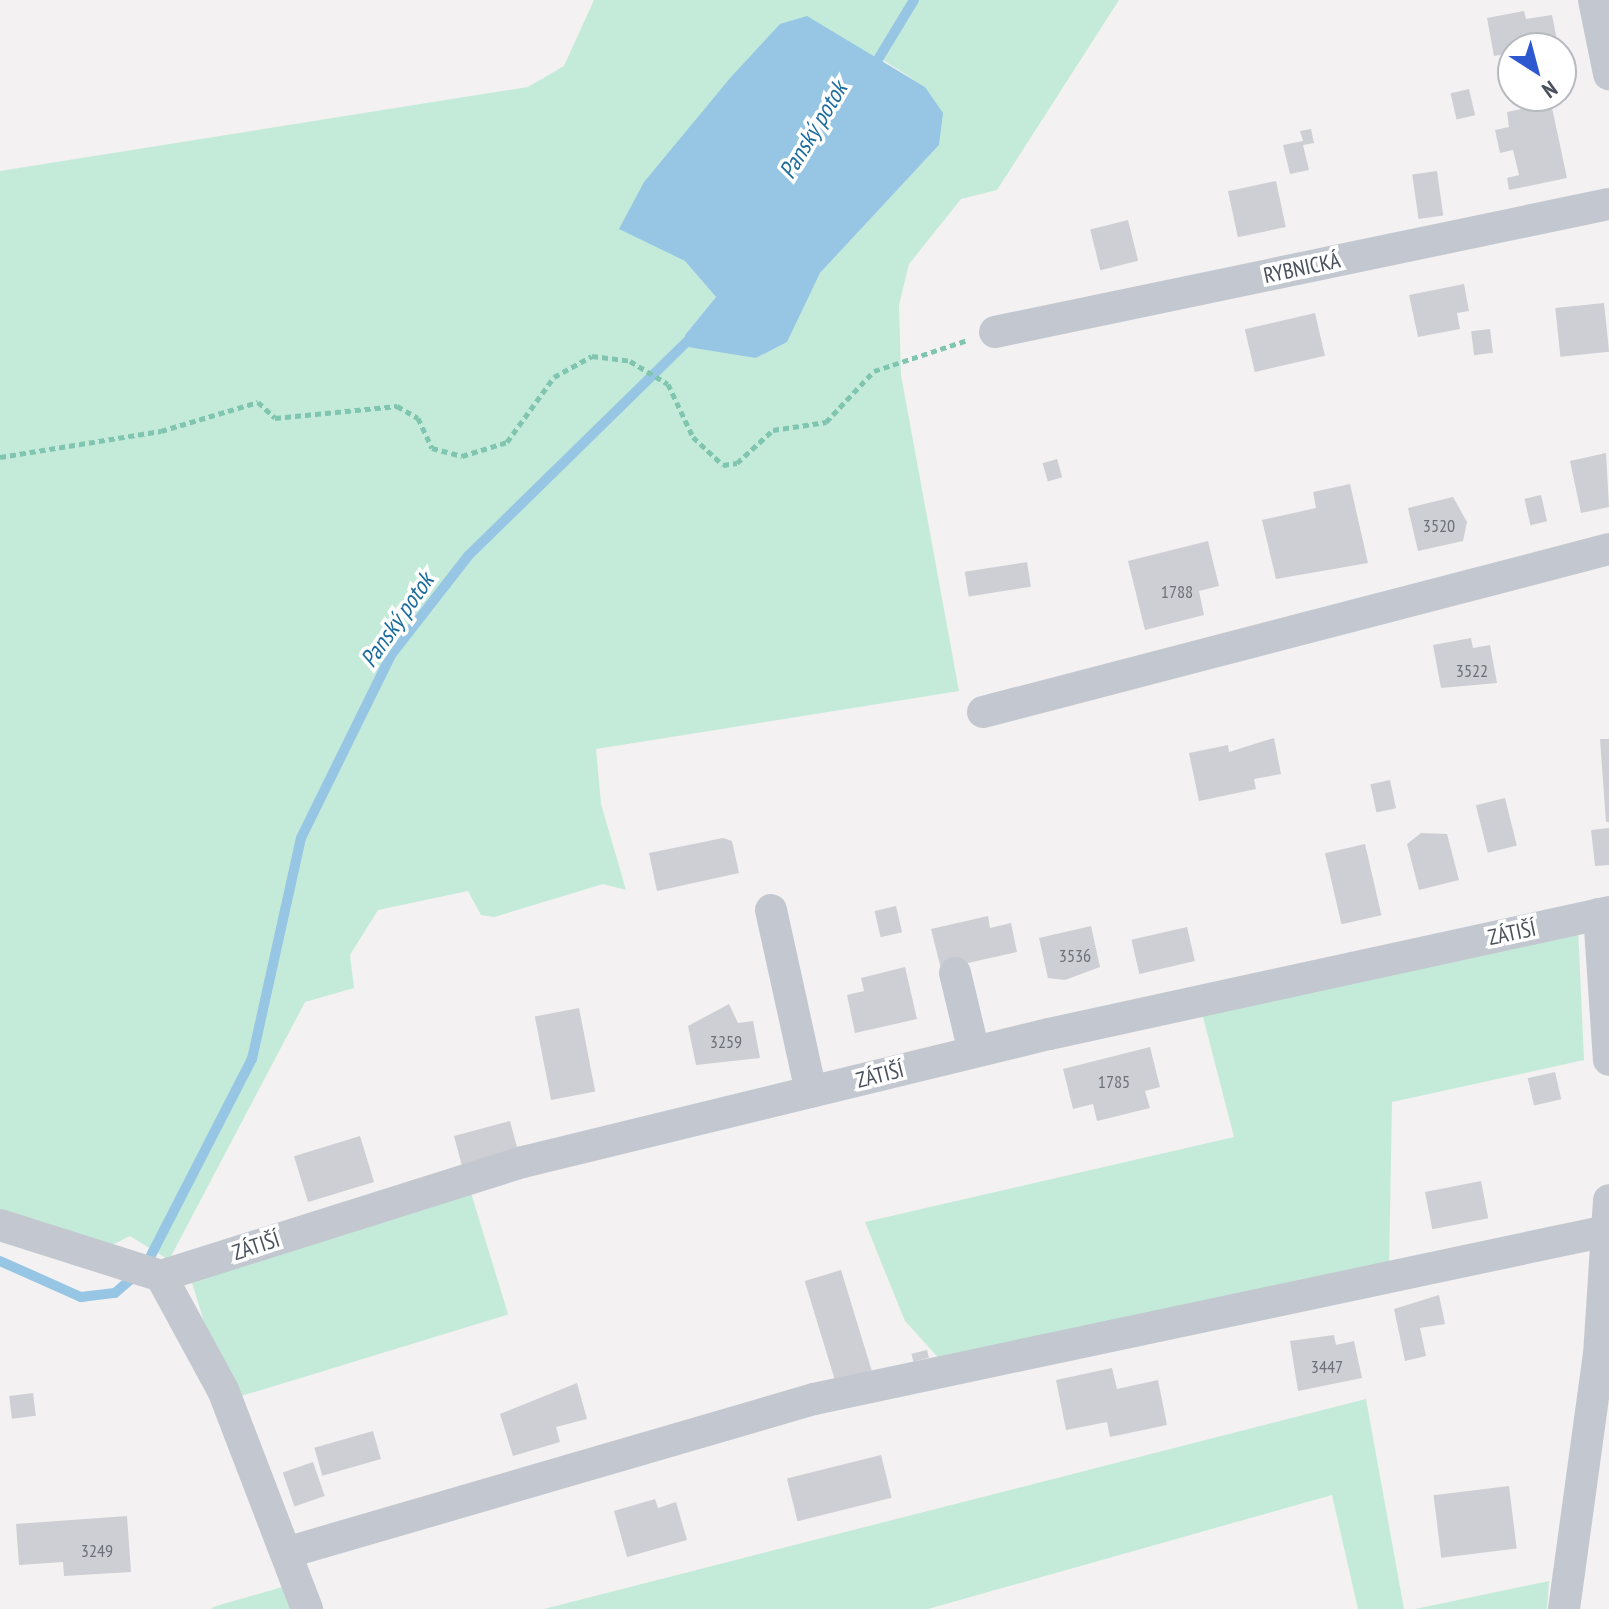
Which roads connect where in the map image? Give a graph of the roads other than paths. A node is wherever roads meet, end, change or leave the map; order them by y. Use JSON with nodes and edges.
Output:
{"nodes":[{"id":1,"x":1594,"y":0,"type":"edge"},
{"id":2,"x":1609,"y":74,"type":"edge"},
{"id":3,"x":1609,"y":204,"type":"edge"},
{"id":4,"x":995,"y":332,"type":"road end"},
{"id":5,"x":1609,"y":549,"type":"edge"},
{"id":6,"x":983,"y":712,"type":"dead end"},
{"id":7,"x":771,"y":910,"type":"dead end"},
{"id":8,"x":1604,"y":913,"type":"edge"},
{"id":9,"x":955,"y":973,"type":"dead end"},
{"id":10,"x":974,"y":1052,"type":"junction"},
{"id":11,"x":1609,"y":1060,"type":"edge"},
{"id":12,"x":811,"y":1092,"type":"junction"},
{"id":13,"x":1609,"y":1200,"type":"edge"},
{"id":14,"x":0,"y":1225,"type":"edge"},
{"id":15,"x":1602,"y":1232,"type":"junction"},
{"id":16,"x":161,"y":1276,"type":"junction"},
{"id":17,"x":289,"y":1552,"type":"junction"},
{"id":18,"x":307,"y":1609,"type":"edge"},
{"id":19,"x":1564,"y":1609,"type":"edge"}],
"edges":[{"from":1,"to":2,"type":"street"},
{"from":3,"to":4,"type":"street","name":"RYBNICKÁ"},
{"from":5,"to":6,"type":"street"},
{"from":7,"to":12,"type":"street"},
{"from":8,"to":10,"type":"street","name":"ZÁTIŠÍ"},
{"from":8,"to":11,"type":"street"},
{"from":9,"to":10,"type":"street"},
{"from":10,"to":12,"type":"street","name":"ZÁTIŠÍ"},
{"from":12,"to":16,"type":"street","name":"ZÁTIŠÍ"},
{"from":13,"to":15,"type":"street"},
{"from":14,"to":16,"type":"street"},
{"from":15,"to":17,"type":"street"},
{"from":15,"to":19,"type":"street"},
{"from":16,"to":17,"type":"street"},
{"from":17,"to":18,"type":"street"}]}
